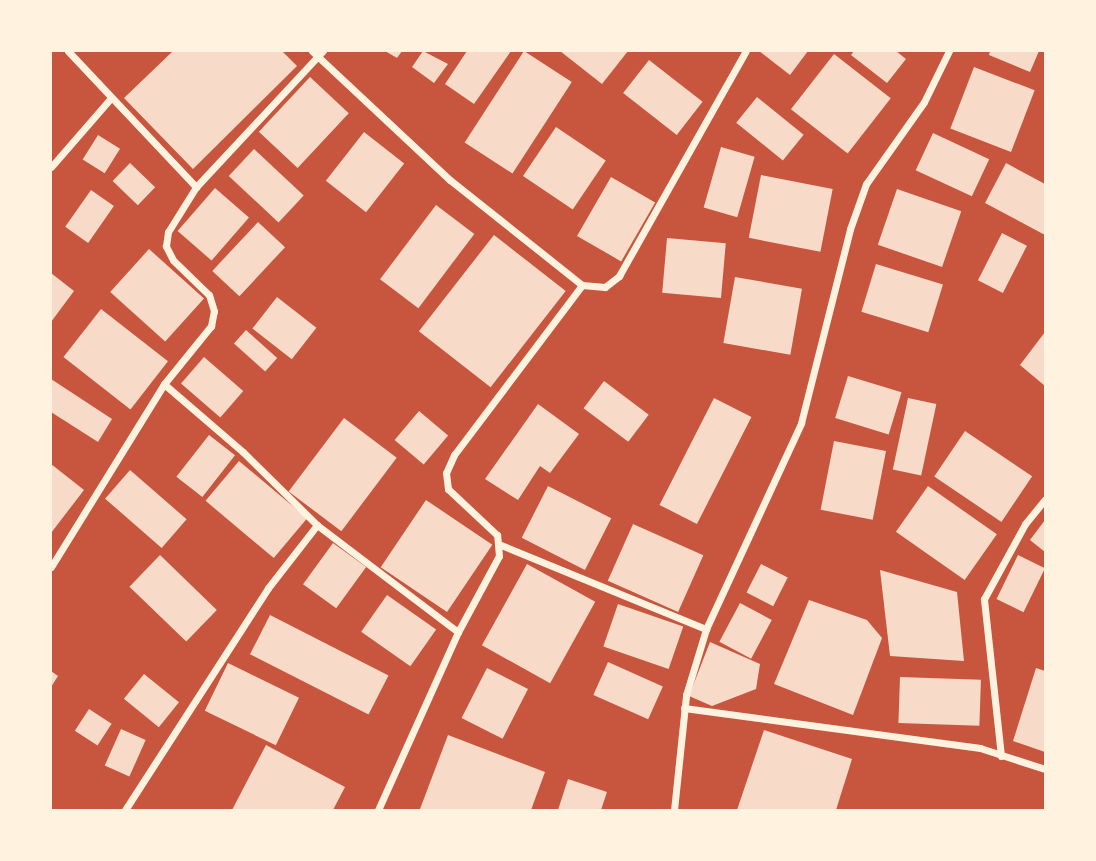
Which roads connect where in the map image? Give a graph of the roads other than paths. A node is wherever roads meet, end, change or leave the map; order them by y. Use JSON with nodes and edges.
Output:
{"nodes":[{"id":1,"x":68,"y":51,"type":"edge"},
{"id":2,"x":312,"y":51,"type":"edge"},
{"id":3,"x":746,"y":51,"type":"edge"},
{"id":4,"x":949,"y":51,"type":"edge"},
{"id":5,"x":321,"y":54,"type":"edge"},
{"id":6,"x":111,"y":98,"type":"junction"},
{"id":7,"x":51,"y":167,"type":"edge"},
{"id":8,"x":196,"y":187,"type":"junction"},
{"id":9,"x":582,"y":285,"type":"junction"},
{"id":10,"x":164,"y":384,"type":"junction"},
{"id":11,"x":1045,"y":499,"type":"edge"},
{"id":12,"x":317,"y":525,"type":"junction"},
{"id":13,"x":501,"y":545,"type":"junction"},
{"id":14,"x":51,"y":567,"type":"edge"},
{"id":15,"x":706,"y":629,"type":"junction"},
{"id":16,"x":458,"y":632,"type":"junction"},
{"id":17,"x":684,"y":708,"type":"junction"},
{"id":18,"x":1001,"y":756,"type":"junction"},
{"id":19,"x":1045,"y":769,"type":"edge"},
{"id":20,"x":125,"y":810,"type":"edge"},
{"id":21,"x":378,"y":810,"type":"edge"},
{"id":22,"x":674,"y":810,"type":"edge"}],
"edges":[{"from":1,"to":6,"type":"street"},
{"from":2,"to":5,"type":"street"},
{"from":3,"to":9,"type":"street"},
{"from":4,"to":15,"type":"street"},
{"from":5,"to":8,"type":"street"},
{"from":5,"to":9,"type":"street"},
{"from":6,"to":7,"type":"street"},
{"from":6,"to":8,"type":"street"},
{"from":8,"to":10,"type":"street"},
{"from":9,"to":13,"type":"street"},
{"from":10,"to":12,"type":"street"},
{"from":10,"to":14,"type":"street"},
{"from":11,"to":18,"type":"street"},
{"from":12,"to":16,"type":"street"},
{"from":12,"to":20,"type":"street"},
{"from":13,"to":15,"type":"street"},
{"from":13,"to":16,"type":"street"},
{"from":15,"to":17,"type":"street"},
{"from":16,"to":21,"type":"street"},
{"from":17,"to":18,"type":"street"},
{"from":17,"to":22,"type":"street"},
{"from":18,"to":19,"type":"street"}]}
